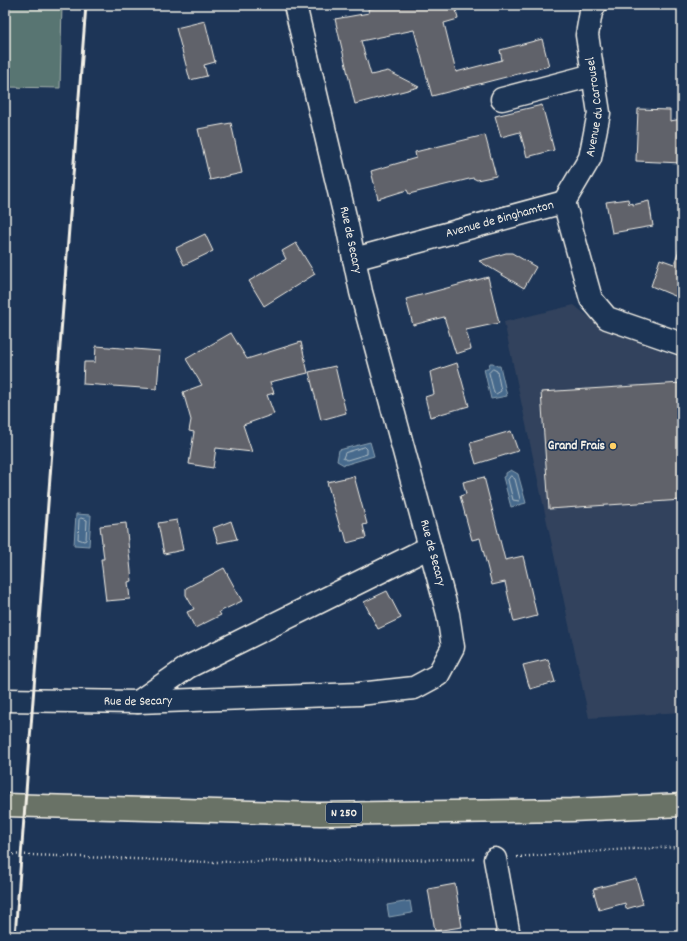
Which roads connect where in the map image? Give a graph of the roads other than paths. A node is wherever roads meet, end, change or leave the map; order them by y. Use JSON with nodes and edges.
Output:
{"nodes":[{"id":1,"x":295,"y":5,"type":"edge"},
{"id":2,"x":595,"y":5,"type":"edge"},
{"id":3,"x":594,"y":75,"type":"junction"},
{"id":4,"x":502,"y":99,"type":"dead end"},
{"id":5,"x":564,"y":202,"type":"junction"},
{"id":6,"x":354,"y":259,"type":"junction"},
{"id":7,"x":682,"y":344,"type":"edge"},
{"id":8,"x":430,"y":547,"type":"junction"},
{"id":9,"x":5,"y":700,"type":"edge"},
{"id":10,"x":138,"y":702,"type":"junction"},
{"id":11,"x":5,"y":805,"type":"edge"},
{"id":12,"x":682,"y":805,"type":"edge"},
{"id":13,"x":495,"y":859,"type":"road end"},
{"id":14,"x":509,"y":936,"type":"edge"}],
"edges":[{"from":1,"to":6,"type":"street","name":"Rue de Secary"},
{"from":2,"to":3,"type":"street","name":"Avenue du Carrousel"},
{"from":3,"to":4,"type":"street"},
{"from":3,"to":5,"type":"street","name":"Avenue du Carrousel"},
{"from":5,"to":6,"type":"street","name":"Avenue de Binghamton"},
{"from":5,"to":7,"type":"street","name":"Avenue de Binghamton"},
{"from":6,"to":8,"type":"street","name":"Rue de Secary"},
{"from":8,"to":10,"type":"street"},
{"from":8,"to":10,"type":"street","name":"Rue de Secary"},
{"from":9,"to":10,"type":"street","name":"Rue de Secary"},
{"from":11,"to":12,"type":"main road","number":"N 250"},
{"from":13,"to":14,"type":"street"}]}
